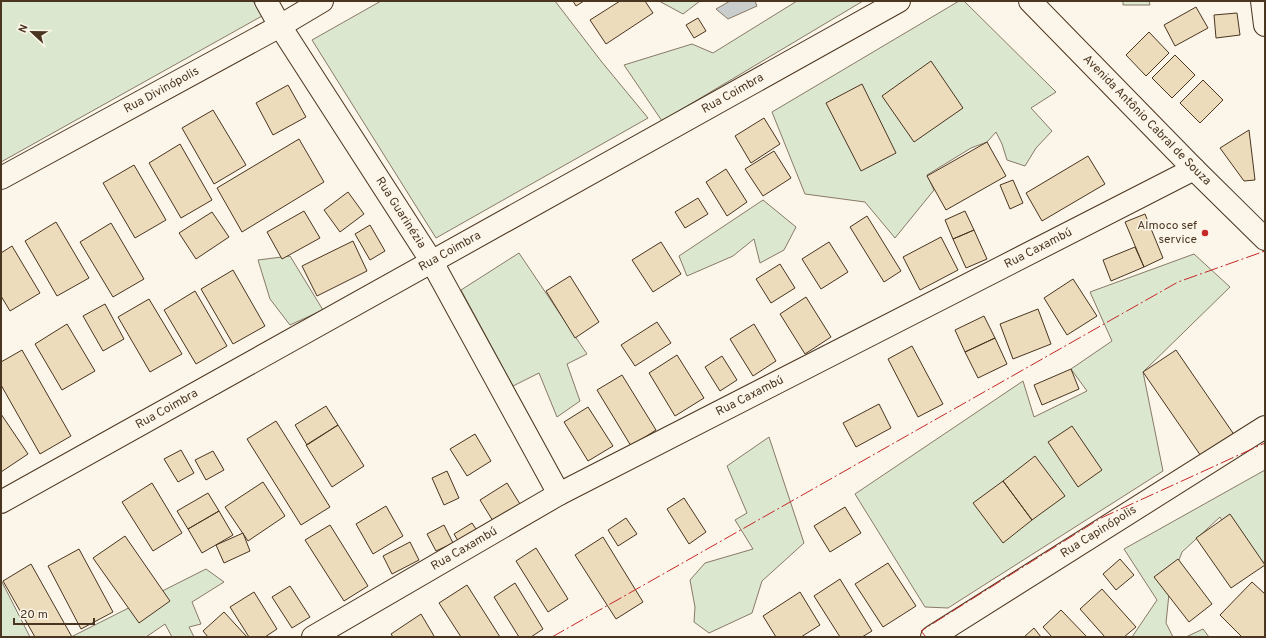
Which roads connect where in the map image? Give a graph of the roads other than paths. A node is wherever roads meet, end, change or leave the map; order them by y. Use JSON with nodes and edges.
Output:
{"nodes":[{"id":1,"x":266,"y":1,"type":"edge"},
{"id":2,"x":322,"y":1,"type":"edge"},
{"id":3,"x":899,"y":1,"type":"edge"},
{"id":4,"x":1030,"y":1,"type":"edge"},
{"id":5,"x":1262,"y":1,"type":"edge"},
{"id":6,"x":1265,"y":25,"type":"edge"},
{"id":7,"x":280,"y":26,"type":"junction"},
{"id":8,"x":1194,"y":169,"type":"junction"},
{"id":9,"x":1,"y":178,"type":"edge"},
{"id":10,"x":1265,"y":238,"type":"edge"},
{"id":11,"x":432,"y":262,"type":"junction"},
{"id":12,"x":1265,"y":427,"type":"edge"},
{"id":13,"x":559,"y":494,"type":"junction"},
{"id":14,"x":1,"y":502,"type":"edge"},
{"id":15,"x":313,"y":637,"type":"edge"},
{"id":16,"x":932,"y":637,"type":"edge"}],
"edges":[{"from":1,"to":7,"type":"street","name":"Rua Guarinézia"},
{"from":2,"to":7,"type":"street","name":"Rua Divinópolis"},
{"from":3,"to":11,"type":"street","name":"Rua Coimbra"},
{"from":4,"to":8,"type":"street","name":"Avenida Antônio Cabral de Souza"},
{"from":5,"to":6,"type":"street"},
{"from":7,"to":9,"type":"street","name":"Rua Divinópolis"},
{"from":7,"to":11,"type":"street","name":"Rua Guarinézia"},
{"from":8,"to":10,"type":"street","name":"Avenida Antônio Cabral de Souza"},
{"from":8,"to":13,"type":"street","name":"Rua Caxambú"},
{"from":11,"to":13,"type":"street","name":"Rua Guarinézia"},
{"from":11,"to":14,"type":"street","name":"Rua Coimbra"},
{"from":12,"to":16,"type":"street","name":"Rua Capinópolis"},
{"from":13,"to":15,"type":"street","name":"Rua Caxambú"}]}
